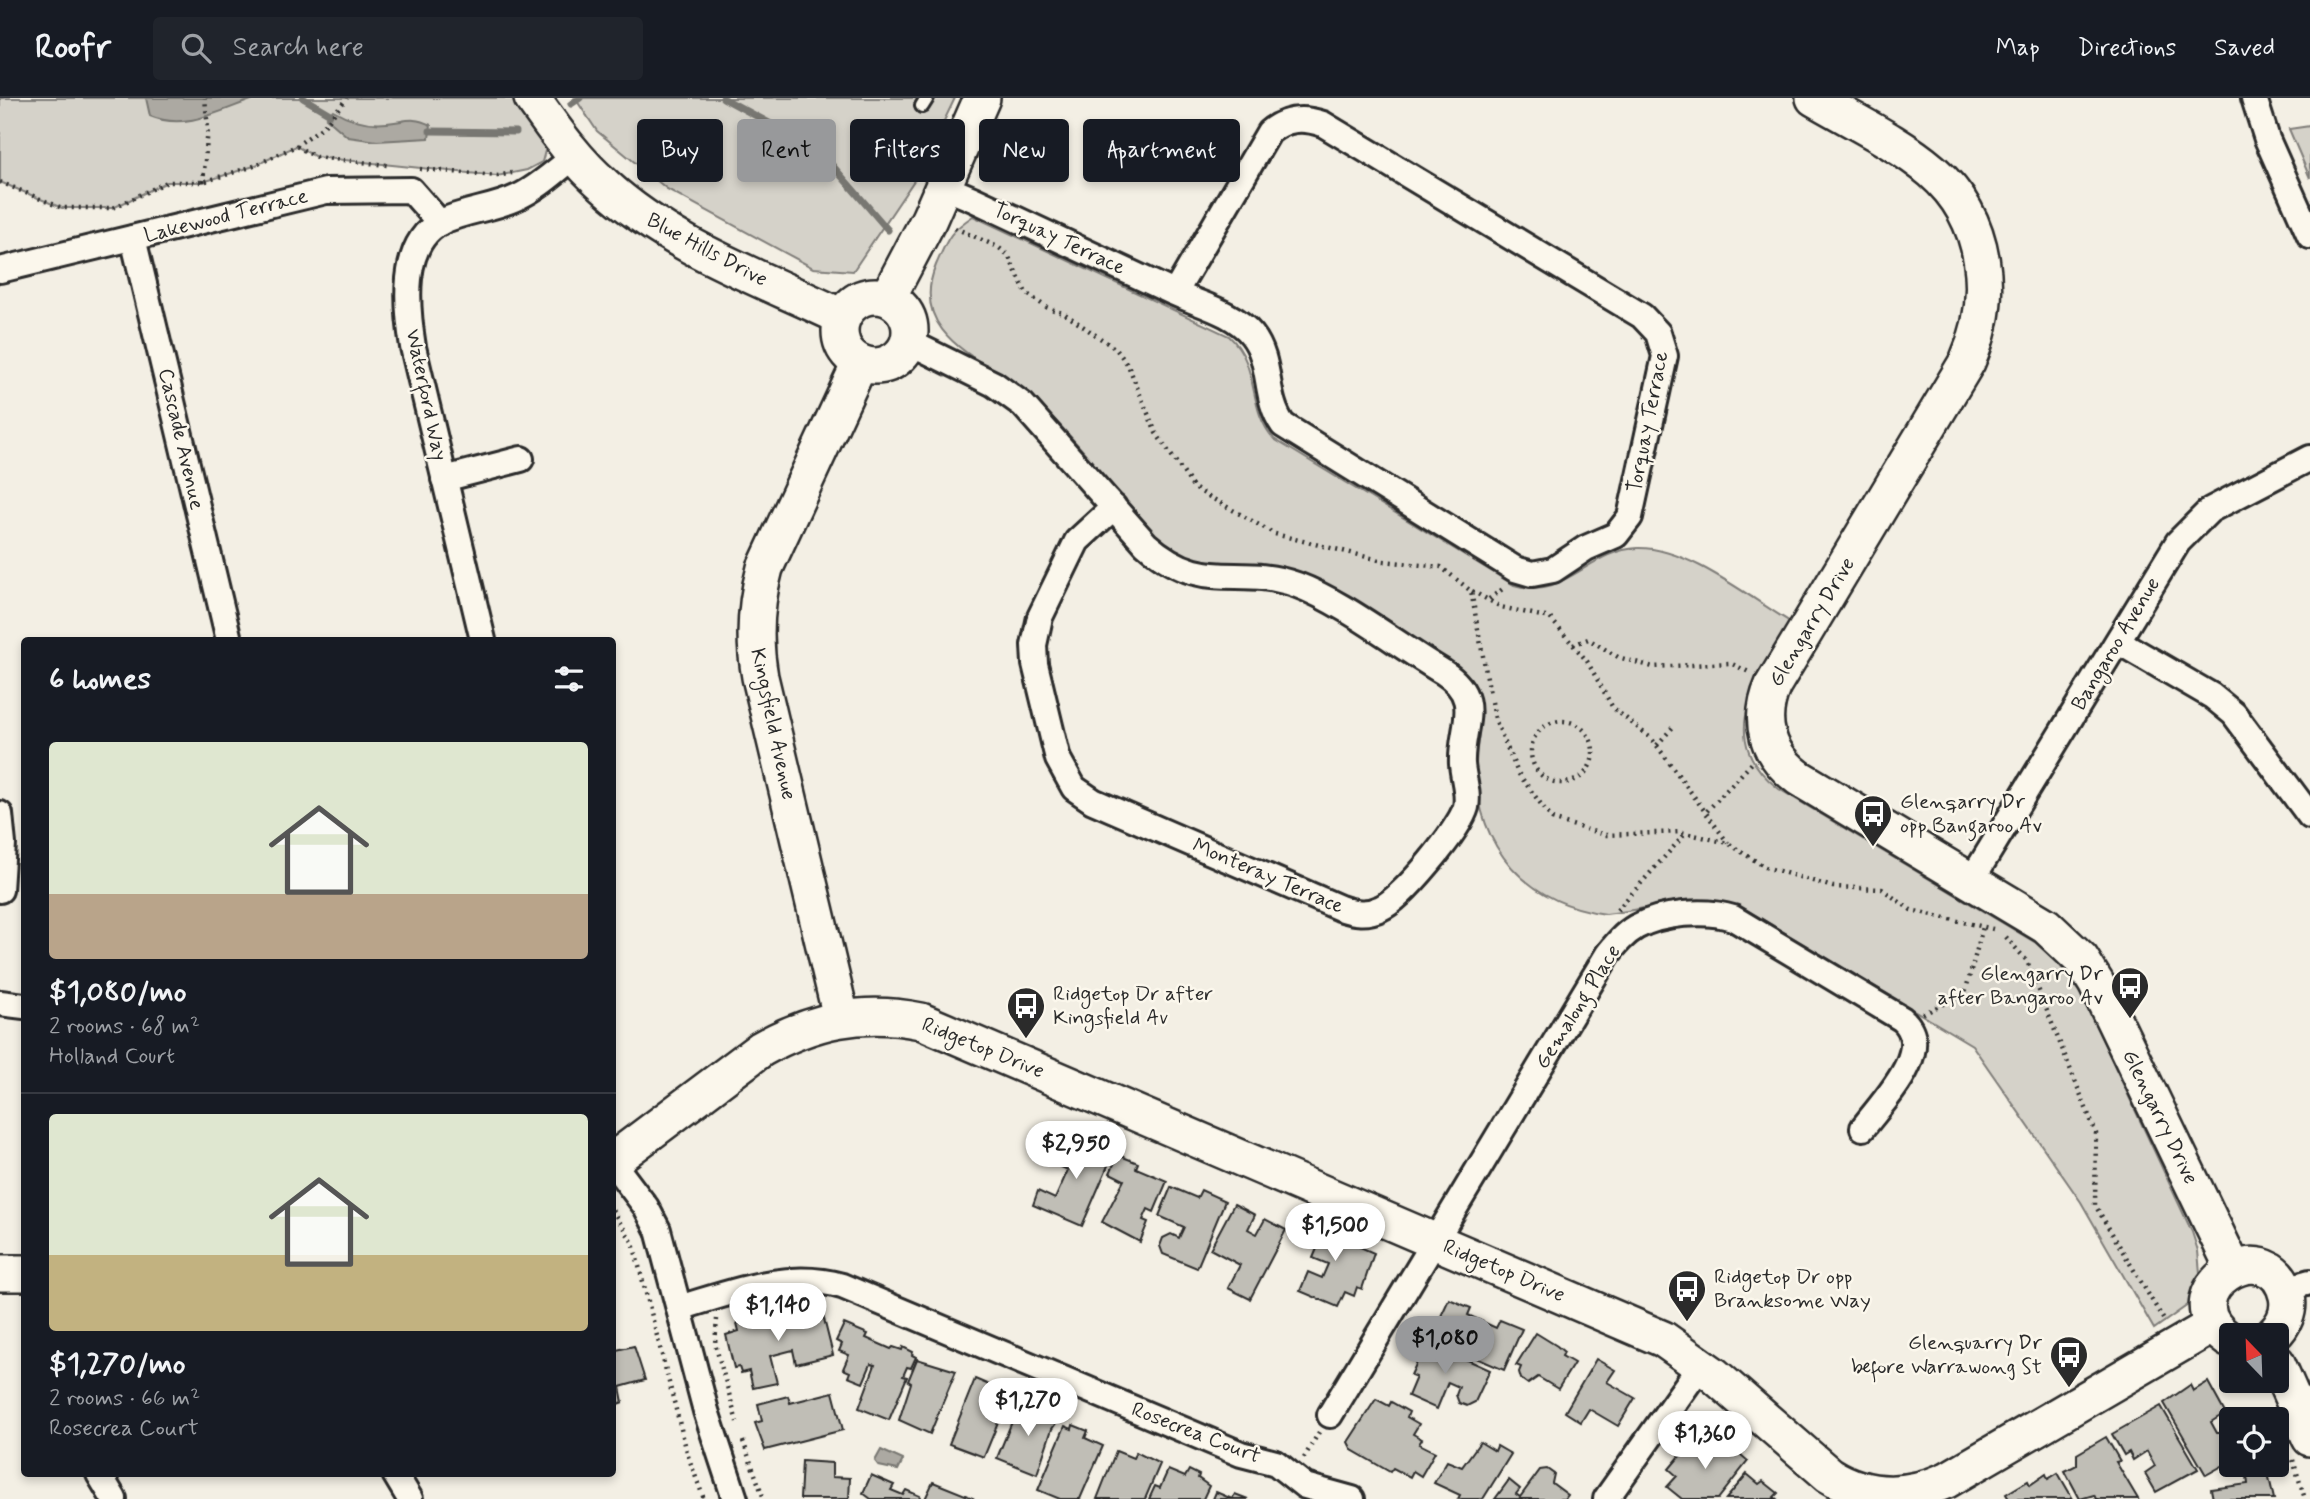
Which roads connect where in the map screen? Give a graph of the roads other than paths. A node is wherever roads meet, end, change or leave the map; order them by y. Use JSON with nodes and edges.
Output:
{"nodes":[{"id":1,"x":532,"y":98,"type":"edge"},
{"id":2,"x":982,"y":98,"type":"edge"},
{"id":3,"x":2254,"y":98,"type":"edge"},
{"id":4,"x":1837,"y":104,"type":"edge"},
{"id":5,"x":575,"y":156,"type":"junction"},
{"id":6,"x":942,"y":186,"type":"junction"},
{"id":7,"x":440,"y":223,"type":"junction"},
{"id":8,"x":2310,"y":236,"type":"edge"},
{"id":9,"x":133,"y":238,"type":"junction"},
{"id":10,"x":0,"y":270,"type":"edge"},
{"id":11,"x":1175,"y":293,"type":"junction"},
{"id":12,"x":888,"y":297,"type":"junction"},
{"id":13,"x":842,"y":317,"type":"junction"},
{"id":14,"x":909,"y":342,"type":"junction"},
{"id":15,"x":860,"y":363,"type":"junction"},
{"id":16,"x":2310,"y":458,"type":"edge"},
{"id":17,"x":521,"y":459,"type":"dead end"},
{"id":18,"x":444,"y":479,"type":"junction"},
{"id":19,"x":1114,"y":507,"type":"junction"},
{"id":20,"x":228,"y":637,"type":"edge"},
{"id":21,"x":482,"y":637,"type":"edge"},
{"id":22,"x":2119,"y":642,"type":"junction"},
{"id":23,"x":0,"y":814,"type":"edge"},
{"id":24,"x":2310,"y":816,"type":"edge"},
{"id":25,"x":1971,"y":881,"type":"junction"},
{"id":26,"x":0,"y":890,"type":"edge"},
{"id":27,"x":0,"y":1003,"type":"edge"},
{"id":28,"x":21,"y":1006,"type":"edge"},
{"id":29,"x":841,"y":1017,"type":"junction"},
{"id":30,"x":1863,"y":1128,"type":"dead end"},
{"id":31,"x":616,"y":1159,"type":"edge"},
{"id":32,"x":616,"y":1167,"type":"edge"},
{"id":33,"x":1435,"y":1241,"type":"junction"},
{"id":34,"x":2233,"y":1268,"type":"junction"},
{"id":35,"x":0,"y":1273,"type":"edge"},
{"id":36,"x":21,"y":1273,"type":"edge"},
{"id":37,"x":2297,"y":1286,"type":"edge"},
{"id":38,"x":679,"y":1308,"type":"junction"},
{"id":39,"x":2283,"y":1323,"type":"edge"},
{"id":40,"x":2214,"y":1333,"type":"edge"},
{"id":41,"x":1701,"y":1365,"type":"junction"},
{"id":42,"x":2289,"y":1390,"type":"edge"},
{"id":43,"x":1330,"y":1415,"type":"road end"},
{"id":44,"x":2310,"y":1438,"type":"edge"},
{"id":45,"x":101,"y":1477,"type":"edge"},
{"id":46,"x":397,"y":1477,"type":"edge"},
{"id":47,"x":114,"y":1499,"type":"edge"},
{"id":48,"x":410,"y":1499,"type":"edge"},
{"id":49,"x":735,"y":1499,"type":"edge"},
{"id":50,"x":1352,"y":1499,"type":"edge"},
{"id":51,"x":1606,"y":1499,"type":"edge"}],
"edges":[{"from":1,"to":5,"type":"street","name":"Blue Hills Drive"},
{"from":2,"to":6,"type":"street"},
{"from":3,"to":8,"type":"street"},
{"from":4,"to":25,"type":"street","name":"Glengarry Drive"},
{"from":5,"to":7,"type":"street"},
{"from":5,"to":13,"type":"street","name":"Blue Hills Drive"},
{"from":6,"to":11,"type":"street","name":"Torquay Terrace"},
{"from":6,"to":12,"type":"street"},
{"from":7,"to":9,"type":"street","name":"Lakewood Terrace"},
{"from":7,"to":18,"type":"street","name":"Waterford Way"},
{"from":9,"to":10,"type":"street","name":"Lakewood Terrace"},
{"from":9,"to":20,"type":"street","name":"Cascade Avenue"},
{"from":11,"to":11,"type":"street","name":"Torquay Terrace"},
{"from":12,"to":13,"type":"street"},
{"from":12,"to":14,"type":"street"},
{"from":13,"to":15,"type":"street"},
{"from":14,"to":15,"type":"street"},
{"from":14,"to":19,"type":"street","name":"Monteray Terrace"},
{"from":15,"to":29,"type":"street","name":"Kingsfield Avenue"},
{"from":16,"to":22,"type":"street","name":"Bangaroo Avenue"},
{"from":17,"to":18,"type":"street","name":"Waterford Way"},
{"from":18,"to":21,"type":"street","name":"Waterford Way"},
{"from":19,"to":19,"type":"street","name":"Monteray Terrace"},
{"from":22,"to":24,"type":"street"},
{"from":22,"to":25,"type":"street","name":"Bangaroo Avenue"},
{"from":23,"to":26,"type":"street"},
{"from":25,"to":34,"type":"street","name":"Glengarry Drive"},
{"from":27,"to":28,"type":"street"},
{"from":29,"to":31,"type":"street","name":"Ridgetop Drive"},
{"from":29,"to":33,"type":"street","name":"Ridgetop Drive"},
{"from":30,"to":33,"type":"street","name":"Gemalong Place"},
{"from":32,"to":38,"type":"street"},
{"from":33,"to":41,"type":"street","name":"Ridgetop Drive"},
{"from":33,"to":43,"type":"street","name":"Gemalong Place"},
{"from":34,"to":37,"type":"street"},
{"from":34,"to":40,"type":"street"},
{"from":35,"to":36,"type":"street"},
{"from":37,"to":39,"type":"street"},
{"from":38,"to":49,"type":"street"},
{"from":38,"to":50,"type":"street","name":"Rosecrea Court"},
{"from":40,"to":41,"type":"street","name":"Ridgetop Drive"},
{"from":41,"to":51,"type":"street"},
{"from":42,"to":44,"type":"street"},
{"from":45,"to":47,"type":"street"},
{"from":46,"to":48,"type":"street"}]}
